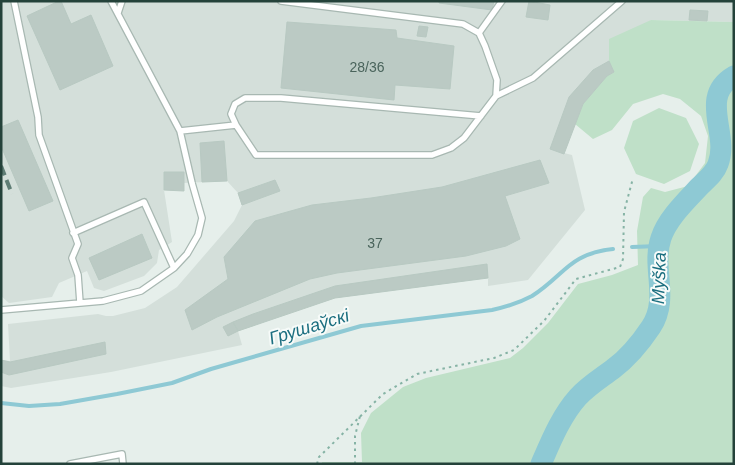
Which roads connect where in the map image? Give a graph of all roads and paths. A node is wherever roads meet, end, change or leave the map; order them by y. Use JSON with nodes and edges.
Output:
{"nodes":[{"id":1,"x":14,"y":1,"type":"edge"},
{"id":2,"x":111,"y":1,"type":"edge"},
{"id":3,"x":122,"y":1,"type":"edge"},
{"id":4,"x":281,"y":1,"type":"edge"},
{"id":5,"x":502,"y":1,"type":"edge"},
{"id":6,"x":622,"y":1,"type":"edge"},
{"id":7,"x":118,"y":14,"type":"junction"},
{"id":8,"x":479,"y":33,"type":"junction"},
{"id":9,"x":496,"y":96,"type":"junction"},
{"id":10,"x":481,"y":116,"type":"junction"},
{"id":11,"x":236,"y":125,"type":"junction"},
{"id":12,"x":180,"y":131,"type":"junction"},
{"id":13,"x":633,"y":178,"type":"dead end"},
{"id":14,"x":73,"y":233,"type":"junction"},
{"id":15,"x":174,"y":268,"type":"junction"},
{"id":16,"x":80,"y":303,"type":"junction"},
{"id":17,"x":1,"y":310,"type":"edge"},
{"id":18,"x":360,"y":416,"type":"junction"},
{"id":19,"x":70,"y":464,"type":"edge"},
{"id":20,"x":123,"y":464,"type":"edge"},
{"id":21,"x":317,"y":464,"type":"edge"},
{"id":22,"x":355,"y":464,"type":"edge"}],
"edges":[{"from":1,"to":14,"type":"lane"},
{"from":2,"to":7,"type":"lane"},
{"from":3,"to":7,"type":"lane"},
{"from":4,"to":8,"type":"lane"},
{"from":5,"to":8,"type":"lane"},
{"from":6,"to":9,"type":"lane"},
{"from":7,"to":12,"type":"lane"},
{"from":8,"to":9,"type":"lane"},
{"from":9,"to":10,"type":"lane"},
{"from":10,"to":11,"type":"lane"},
{"from":10,"to":11,"type":"lane"},
{"from":11,"to":12,"type":"lane"},
{"from":12,"to":15,"type":"lane"},
{"from":13,"to":18,"type":"path"},
{"from":14,"to":15,"type":"lane"},
{"from":14,"to":16,"type":"lane"},
{"from":15,"to":16,"type":"lane"},
{"from":16,"to":17,"type":"lane"},
{"from":18,"to":21,"type":"path"},
{"from":18,"to":22,"type":"path"},
{"from":19,"to":20,"type":"lane"}]}
